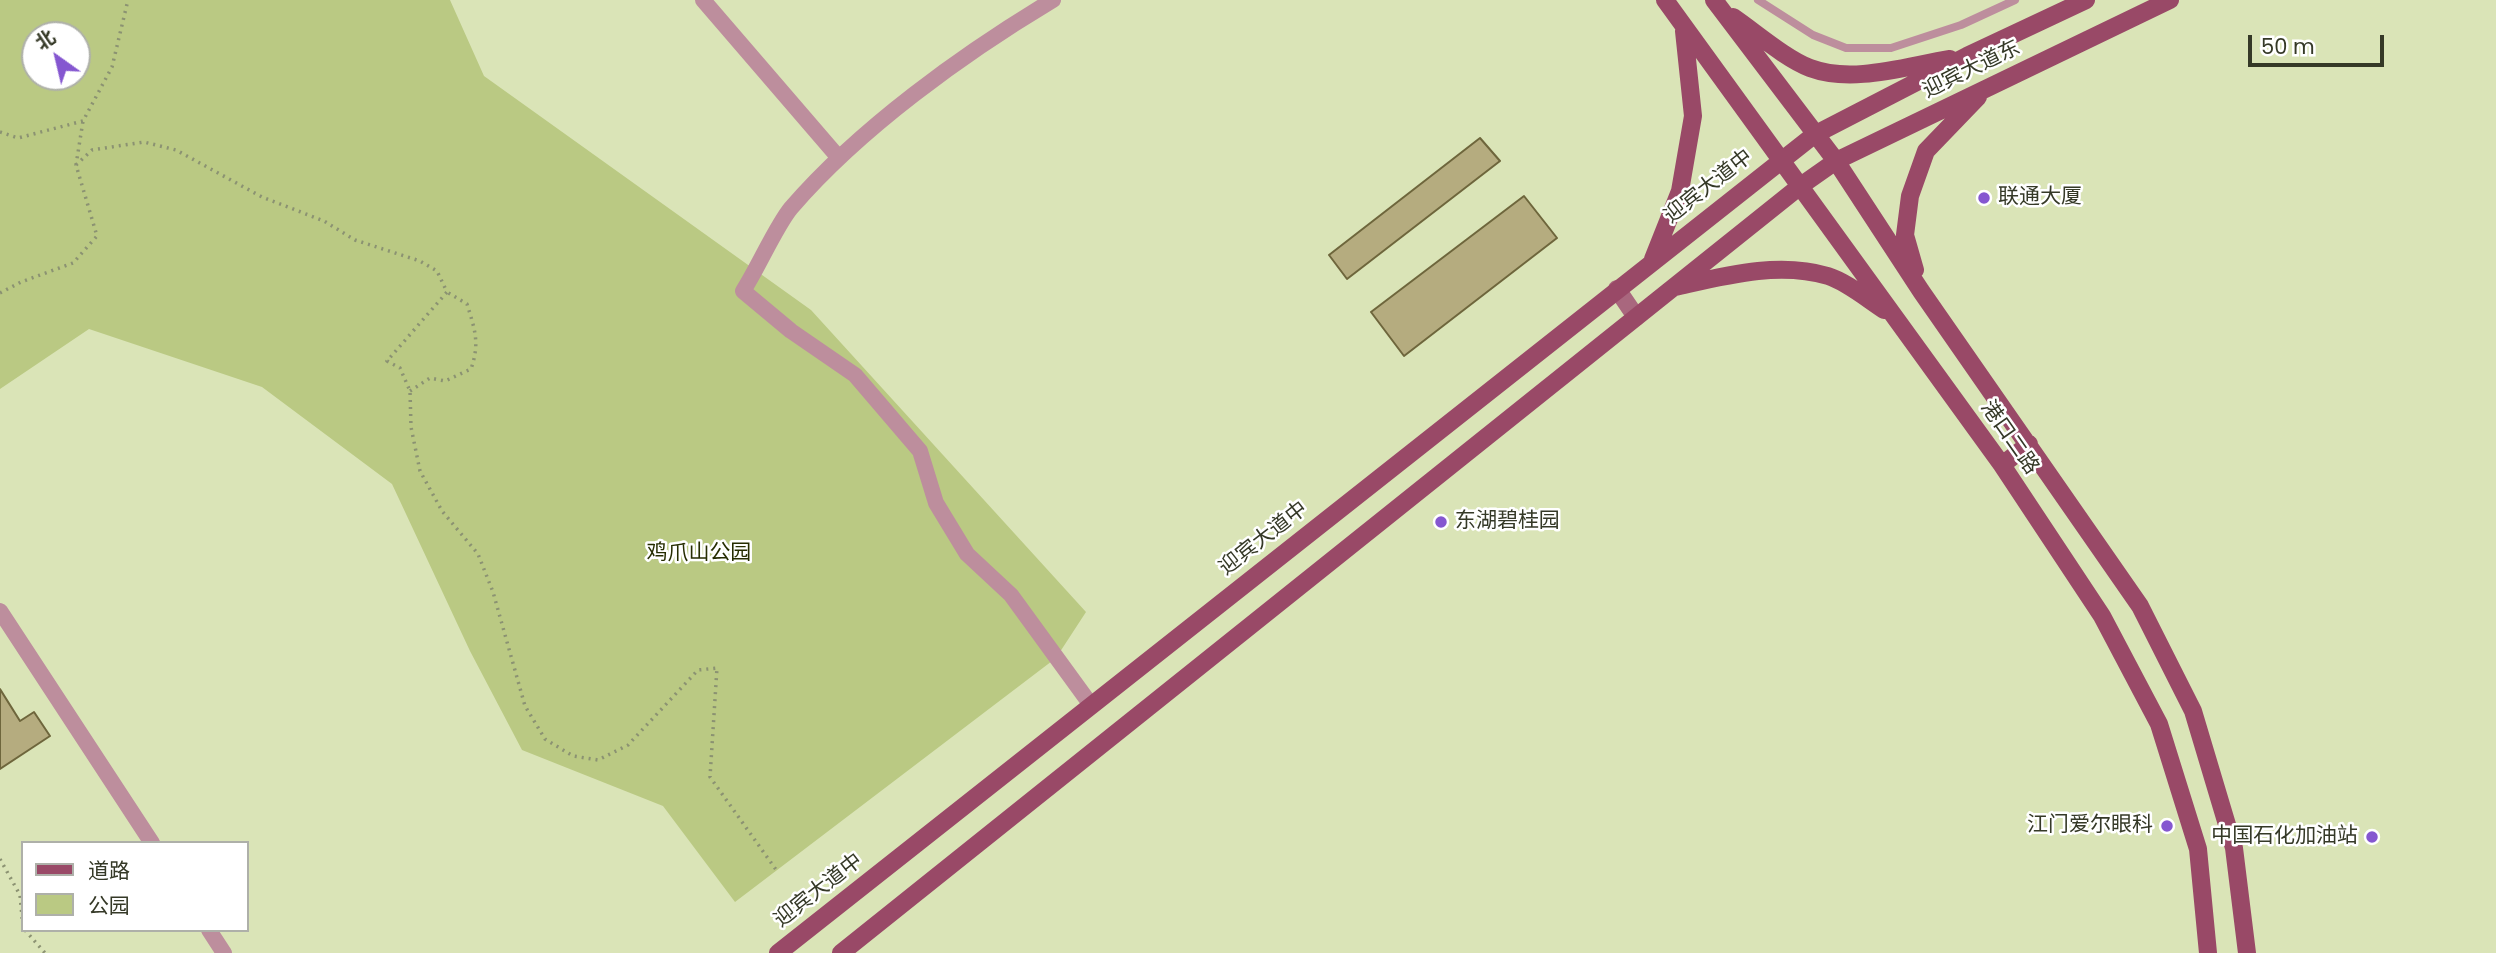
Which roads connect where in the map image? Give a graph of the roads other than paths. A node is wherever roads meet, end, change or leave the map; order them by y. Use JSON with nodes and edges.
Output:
{"nodes":[{"id":1,"x":703,"y":0,"type":"edge"},
{"id":2,"x":1053,"y":0,"type":"edge"},
{"id":3,"x":1665,"y":0,"type":"edge"},
{"id":4,"x":1758,"y":0,"type":"edge"},
{"id":5,"x":2015,"y":0,"type":"edge"},
{"id":6,"x":2169,"y":0,"type":"edge"},
{"id":7,"x":2074,"y":3,"type":"edge"},
{"id":8,"x":1717,"y":5,"type":"edge"},
{"id":9,"x":1684,"y":28,"type":"junction"},
{"id":10,"x":1967,"y":56,"type":"junction"},
{"id":11,"x":1987,"y":88,"type":"junction"},
{"id":12,"x":1814,"y":135,"type":"junction"},
{"id":13,"x":839,"y":158,"type":"junction"},
{"id":14,"x":1779,"y":161,"type":"junction"},
{"id":15,"x":1836,"y":161,"type":"junction"},
{"id":16,"x":1799,"y":187,"type":"junction"},
{"id":17,"x":1652,"y":261,"type":"junction"},
{"id":18,"x":1672,"y":288,"type":"junction"},
{"id":19,"x":1617,"y":289,"type":"junction"},
{"id":20,"x":1921,"y":290,"type":"junction"},
{"id":21,"x":1892,"y":315,"type":"junction"},
{"id":22,"x":1636,"y":317,"type":"junction"},
{"id":23,"x":2029,"y":444,"type":"junction"},
{"id":24,"x":2002,"y":465,"type":"junction"},
{"id":25,"x":0,"y":611,"type":"edge"},
{"id":26,"x":1091,"y":705,"type":"junction"},
{"id":27,"x":151,"y":841,"type":"edge"},
{"id":28,"x":210,"y":932,"type":"edge"},
{"id":29,"x":224,"y":953,"type":"edge"},
{"id":30,"x":778,"y":953,"type":"edge"},
{"id":31,"x":841,"y":953,"type":"edge"},
{"id":32,"x":2208,"y":953,"type":"edge"},
{"id":33,"x":2247,"y":953,"type":"edge"}],
"edges":[{"from":1,"to":13,"type":"street"},
{"from":2,"to":13,"type":"street"},
{"from":3,"to":9,"type":"main road","name":"港口二路"},
{"from":4,"to":5,"type":"lane"},
{"from":6,"to":11,"type":"main road","name":"迎宾大道东"},
{"from":7,"to":10,"type":"main road","name":"迎宾大道东"},
{"from":8,"to":10,"type":"main road"},
{"from":8,"to":12,"type":"main road","name":"港口二路"},
{"from":9,"to":14,"type":"main road","name":"港口二路"},
{"from":9,"to":17,"type":"main road"},
{"from":10,"to":12,"type":"main road","name":"迎宾大道东"},
{"from":11,"to":15,"type":"main road","name":"迎宾大道东"},
{"from":11,"to":20,"type":"main road"},
{"from":12,"to":14,"type":"main road","name":"迎宾大道东"},
{"from":12,"to":15,"type":"main road","name":"港口二路"},
{"from":13,"to":26,"type":"street"},
{"from":14,"to":16,"type":"main road","name":"港口二路"},
{"from":14,"to":17,"type":"main road","name":"迎宾大道中"},
{"from":15,"to":16,"type":"main road","name":"迎宾大道东"},
{"from":15,"to":20,"type":"main road","name":"港口二路"},
{"from":16,"to":18,"type":"main road"},
{"from":16,"to":21,"type":"main road","name":"港口二路"},
{"from":17,"to":19,"type":"main road","name":"迎宾大道中"},
{"from":18,"to":21,"type":"main road"},
{"from":18,"to":22,"type":"main road"},
{"from":19,"to":22,"type":"main road"},
{"from":19,"to":26,"type":"main road","name":"迎宾大道中"},
{"from":20,"to":23,"type":"main road","name":"港口二路"},
{"from":21,"to":24,"type":"main road","name":"港口二路"},
{"from":22,"to":31,"type":"main road"},
{"from":23,"to":24,"type":"main road"},
{"from":23,"to":33,"type":"main road","name":"港口二路"},
{"from":24,"to":32,"type":"main road","name":"港口二路"},
{"from":25,"to":27,"type":"street"},
{"from":26,"to":30,"type":"main road","name":"迎宾大道中"},
{"from":28,"to":29,"type":"street"}]}
